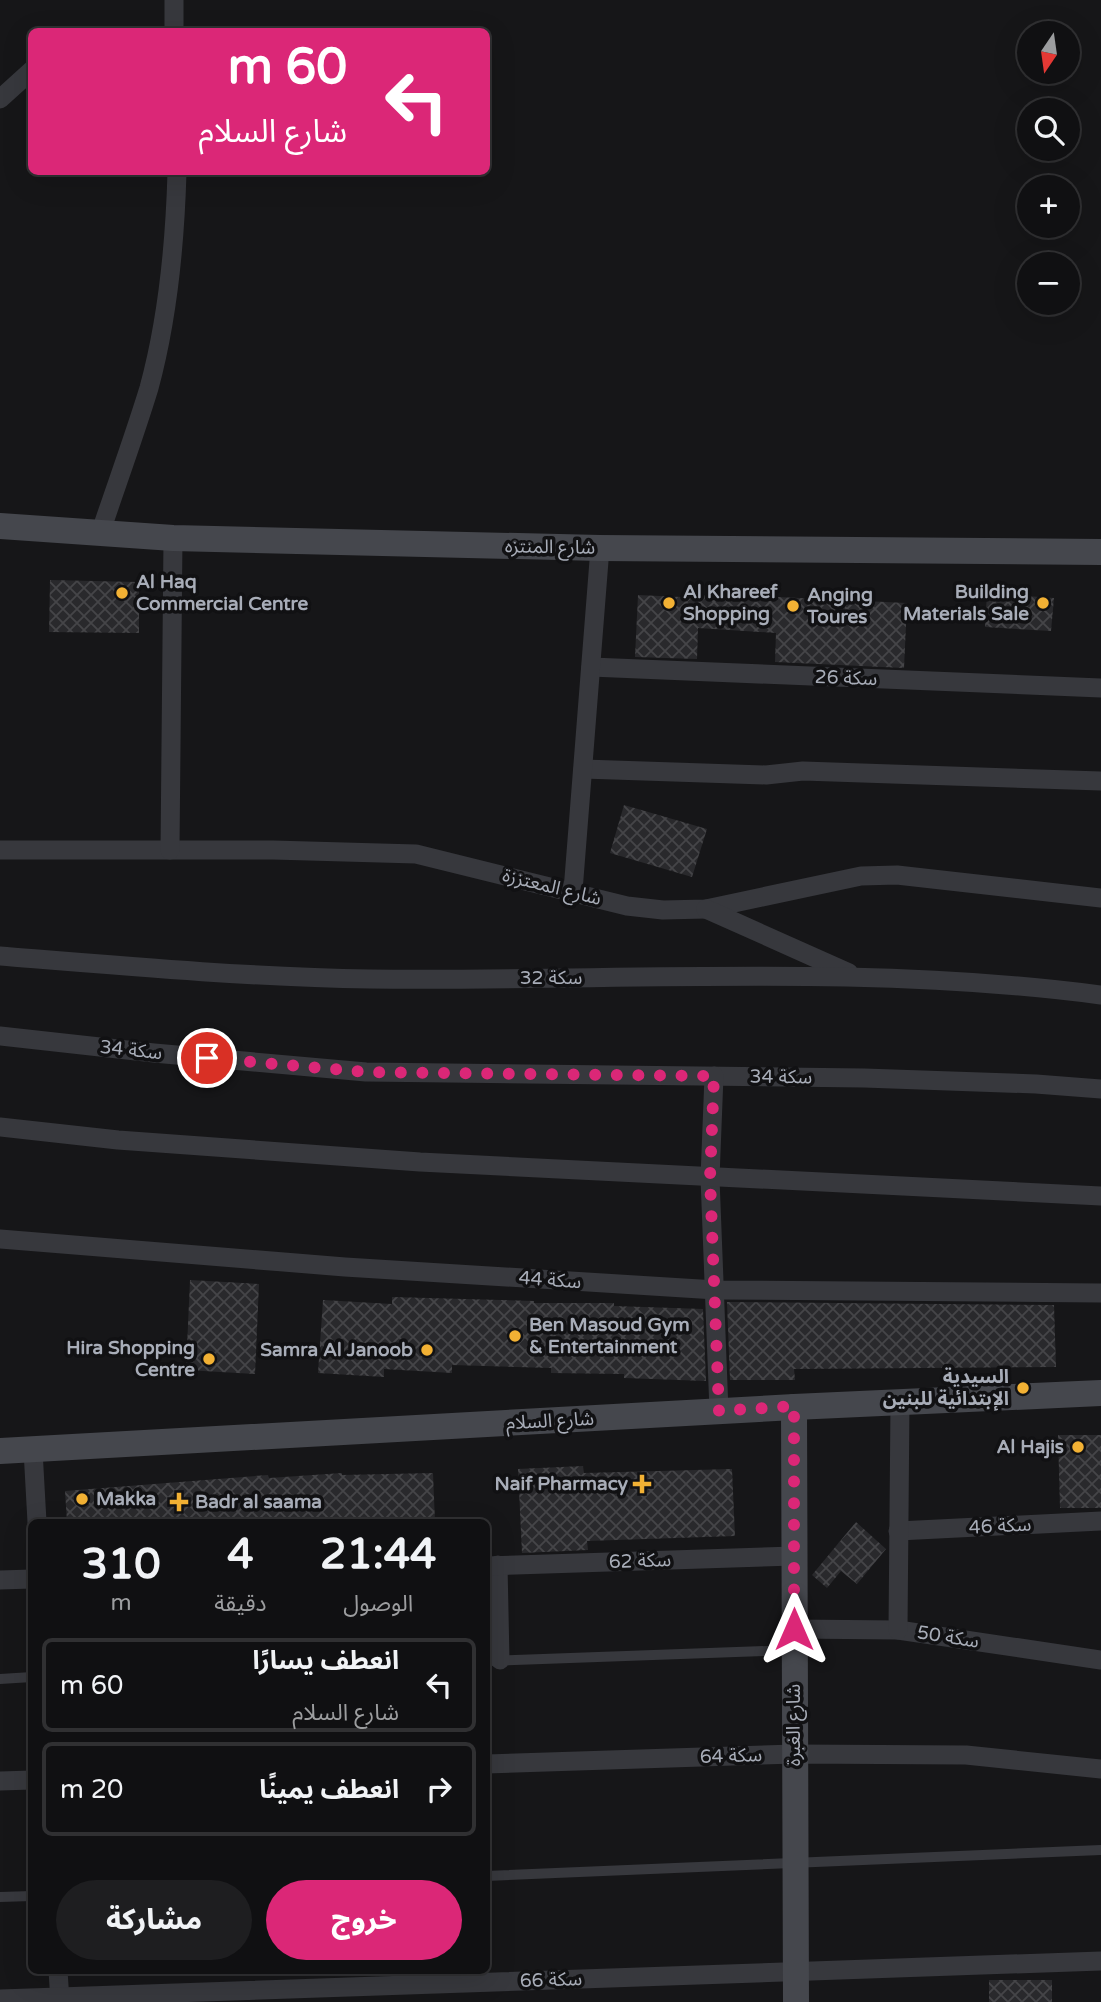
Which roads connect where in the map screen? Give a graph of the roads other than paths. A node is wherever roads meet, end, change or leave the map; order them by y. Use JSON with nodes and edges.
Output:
{"nodes":[{"id":1,"x":174,"y":0,"type":"edge"},
{"id":2,"x":174,"y":28,"type":"edge"},
{"id":3,"x":28,"y":74,"type":"edge"},
{"id":4,"x":0,"y":99,"type":"edge"},
{"id":5,"x":177,"y":175,"type":"edge"},
{"id":6,"x":0,"y":526,"type":"edge"},
{"id":7,"x":100,"y":534,"type":"junction"},
{"id":8,"x":173,"y":538,"type":"junction"},
{"id":9,"x":600,"y":548,"type":"junction"},
{"id":10,"x":1101,"y":552,"type":"edge"},
{"id":11,"x":591,"y":667,"type":"junction"},
{"id":12,"x":1101,"y":688,"type":"edge"},
{"id":13,"x":583,"y":769,"type":"junction"},
{"id":14,"x":1101,"y":780,"type":"edge"},
{"id":15,"x":170,"y":849,"type":"junction"},
{"id":16,"x":0,"y":850,"type":"edge"},
{"id":17,"x":573,"y":891,"type":"junction"},
{"id":18,"x":1101,"y":898,"type":"edge"},
{"id":19,"x":706,"y":909,"type":"junction"},
{"id":20,"x":0,"y":956,"type":"edge"},
{"id":21,"x":856,"y":976,"type":"junction"},
{"id":22,"x":1101,"y":995,"type":"edge"},
{"id":23,"x":0,"y":1036,"type":"edge"},
{"id":24,"x":714,"y":1076,"type":"junction"},
{"id":25,"x":1101,"y":1089,"type":"edge"},
{"id":26,"x":0,"y":1126,"type":"edge"},
{"id":27,"x":710,"y":1178,"type":"junction"},
{"id":28,"x":1101,"y":1196,"type":"edge"},
{"id":29,"x":0,"y":1239,"type":"edge"},
{"id":30,"x":716,"y":1290,"type":"junction"},
{"id":31,"x":1101,"y":1293,"type":"edge"},
{"id":32,"x":1101,"y":1393,"type":"edge"},
{"id":33,"x":900,"y":1402,"type":"junction"},
{"id":34,"x":794,"y":1406,"type":"junction"},
{"id":35,"x":719,"y":1411,"type":"junction"},
{"id":36,"x":33,"y":1450,"type":"junction"},
{"id":37,"x":0,"y":1451,"type":"edge"},
{"id":38,"x":37,"y":1519,"type":"edge"},
{"id":39,"x":1101,"y":1521,"type":"edge"},
{"id":40,"x":898,"y":1531,"type":"junction"},
{"id":41,"x":794,"y":1556,"type":"junction"},
{"id":42,"x":492,"y":1566,"type":"edge"},
{"id":43,"x":28,"y":1579,"type":"edge"},
{"id":44,"x":0,"y":1580,"type":"edge"},
{"id":45,"x":898,"y":1630,"type":"junction"},
{"id":46,"x":794,"y":1639,"type":"junction"},
{"id":47,"x":494,"y":1660,"type":"edge"},
{"id":48,"x":1101,"y":1660,"type":"edge"},
{"id":49,"x":28,"y":1678,"type":"edge"},
{"id":50,"x":0,"y":1679,"type":"edge"},
{"id":51,"x":794,"y":1754,"type":"junction"},
{"id":52,"x":490,"y":1765,"type":"edge"},
{"id":53,"x":1101,"y":1769,"type":"edge"},
{"id":54,"x":28,"y":1780,"type":"edge"},
{"id":55,"x":0,"y":1781,"type":"edge"},
{"id":56,"x":1101,"y":1850,"type":"edge"},
{"id":57,"x":796,"y":1863,"type":"junction"},
{"id":58,"x":490,"y":1876,"type":"edge"},
{"id":59,"x":28,"y":1896,"type":"edge"},
{"id":60,"x":0,"y":1897,"type":"edge"},
{"id":61,"x":1101,"y":1961,"type":"edge"},
{"id":62,"x":796,"y":1971,"type":"junction"},
{"id":63,"x":58,"y":1974,"type":"edge"},
{"id":64,"x":0,"y":1998,"type":"edge"},
{"id":65,"x":60,"y":1999,"type":"edge"},
{"id":66,"x":796,"y":2002,"type":"edge"}],
"edges":[{"from":1,"to":2,"type":"street"},
{"from":3,"to":4,"type":"street"},
{"from":5,"to":7,"type":"street"},
{"from":6,"to":7,"type":"street","name":"شارع المنتزه"},
{"from":7,"to":8,"type":"street","name":"شارع المنتزه"},
{"from":8,"to":9,"type":"street","name":"شارع المنتزه"},
{"from":8,"to":15,"type":"street"},
{"from":9,"to":10,"type":"street","name":"شارع المنتزه"},
{"from":9,"to":11,"type":"street"},
{"from":11,"to":12,"type":"street","name":"سكة 26"},
{"from":11,"to":13,"type":"street"},
{"from":13,"to":14,"type":"street"},
{"from":13,"to":17,"type":"street"},
{"from":15,"to":16,"type":"street","name":"شارع المعتززة"},
{"from":15,"to":17,"type":"street","name":"شارع المعتززة"},
{"from":17,"to":19,"type":"street","name":"شارع المعتززة"},
{"from":18,"to":19,"type":"street","name":"شارع المعتززة"},
{"from":19,"to":21,"type":"street"},
{"from":20,"to":21,"type":"street","name":"سكة 32"},
{"from":21,"to":22,"type":"street","name":"سكة 32"},
{"from":23,"to":24,"type":"street","name":"سكة 34"},
{"from":24,"to":25,"type":"street","name":"سكة 34"},
{"from":24,"to":27,"type":"street"},
{"from":26,"to":27,"type":"street"},
{"from":27,"to":28,"type":"street"},
{"from":27,"to":30,"type":"street"},
{"from":29,"to":30,"type":"street","name":"سكة 44"},
{"from":30,"to":31,"type":"street","name":"سكة 44"},
{"from":30,"to":35,"type":"street"},
{"from":32,"to":33,"type":"street","name":"شارع السلام"},
{"from":33,"to":34,"type":"street","name":"شارع السلام"},
{"from":33,"to":40,"type":"street"},
{"from":34,"to":35,"type":"street","name":"شارع السلام"},
{"from":34,"to":41,"type":"street","name":"شارع الغبرة"},
{"from":35,"to":36,"type":"street","name":"شارع السلام"},
{"from":36,"to":37,"type":"street","name":"شارع السلام"},
{"from":36,"to":38,"type":"street"},
{"from":39,"to":40,"type":"street","name":"سكة 46"},
{"from":40,"to":45,"type":"street"},
{"from":41,"to":42,"type":"street","name":"سكة 62"},
{"from":41,"to":46,"type":"street","name":"شارع الغبرة"},
{"from":42,"to":47,"type":"street"},
{"from":43,"to":44,"type":"street"},
{"from":45,"to":46,"type":"street","name":"سكة 50"},
{"from":45,"to":48,"type":"street","name":"سكة 50"},
{"from":46,"to":47,"type":"lane"},
{"from":46,"to":51,"type":"street","name":"شارع الغبرة"},
{"from":49,"to":50,"type":"lane"},
{"from":51,"to":52,"type":"street","name":"سكة 64"},
{"from":51,"to":53,"type":"street","name":"سكة 64"},
{"from":51,"to":57,"type":"street","name":"شارع الغبرة"},
{"from":54,"to":55,"type":"street"},
{"from":56,"to":57,"type":"lane"},
{"from":57,"to":58,"type":"lane"},
{"from":57,"to":62,"type":"street","name":"شارع الغبرة"},
{"from":59,"to":60,"type":"lane"},
{"from":61,"to":62,"type":"street","name":"سكة 66"},
{"from":62,"to":65,"type":"street","name":"سكة 66"},
{"from":62,"to":66,"type":"street","name":"شارع الغبرة"},
{"from":63,"to":65,"type":"street"},
{"from":64,"to":65,"type":"street","name":"سكة 66"}]}
